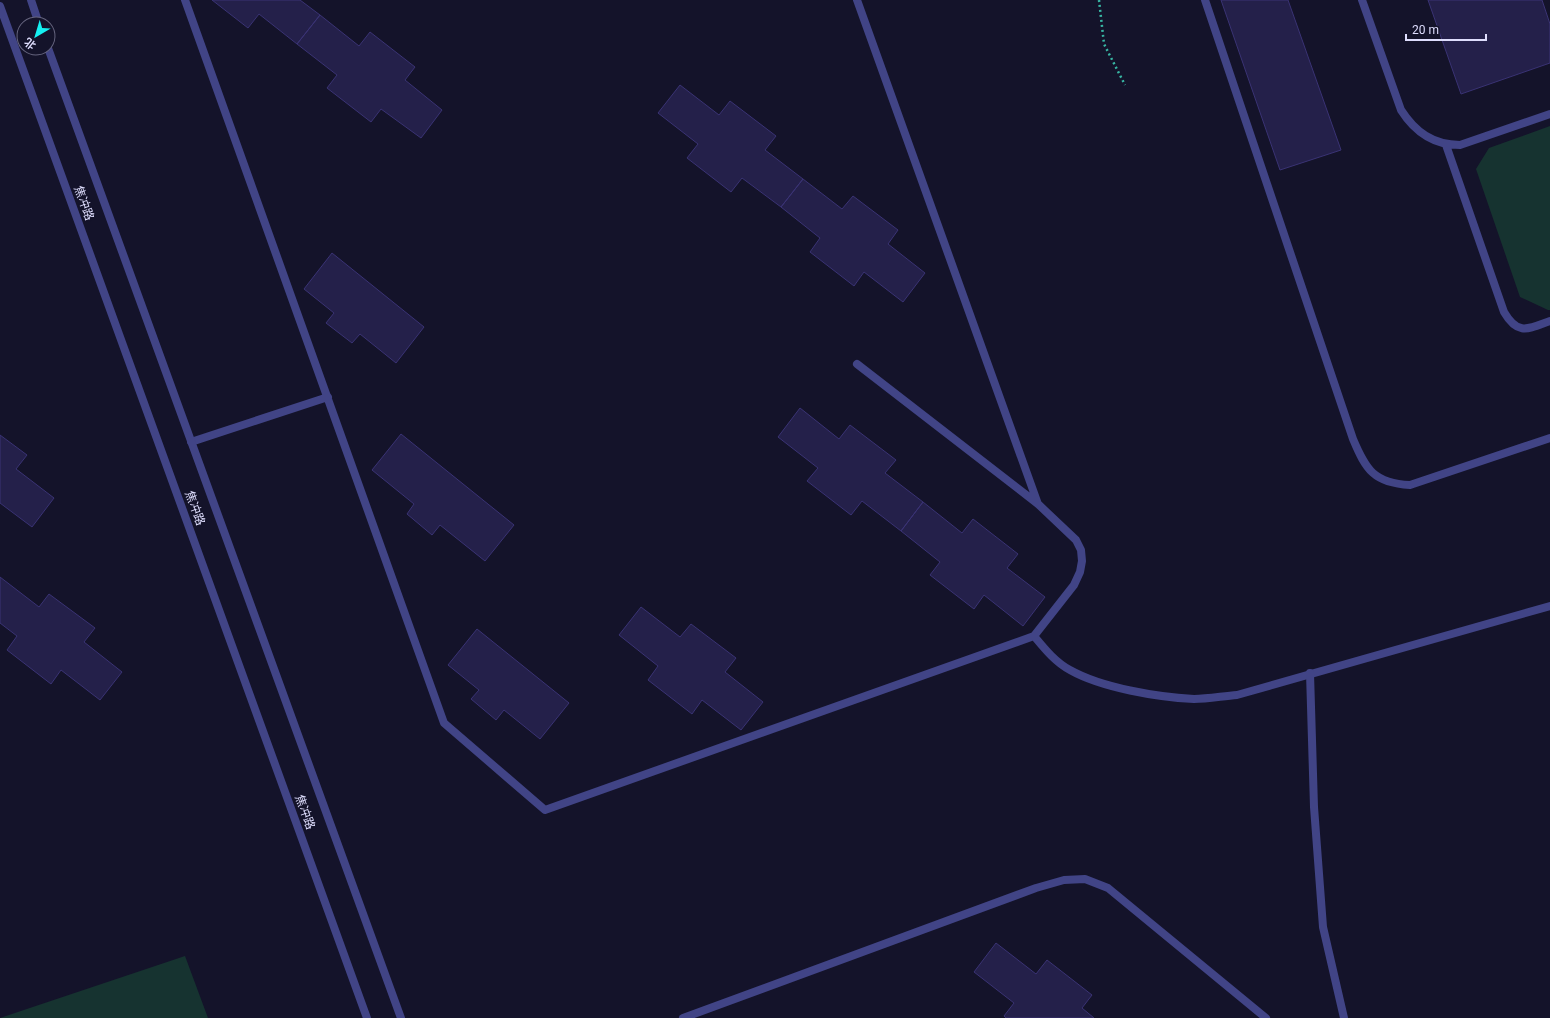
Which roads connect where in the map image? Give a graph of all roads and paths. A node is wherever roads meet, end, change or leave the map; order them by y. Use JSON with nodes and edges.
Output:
{"nodes":[{"id":1,"x":31,"y":0,"type":"edge"},
{"id":2,"x":185,"y":0,"type":"edge"},
{"id":3,"x":857,"y":0,"type":"edge"},
{"id":4,"x":1098,"y":0,"type":"edge"},
{"id":5,"x":1204,"y":0,"type":"edge"},
{"id":6,"x":1362,"y":0,"type":"edge"},
{"id":7,"x":0,"y":6,"type":"edge"},
{"id":8,"x":36,"y":16,"type":"edge"},
{"id":9,"x":51,"y":56,"type":"edge"},
{"id":10,"x":1126,"y":85,"type":"dead end"},
{"id":11,"x":1550,"y":114,"type":"edge"},
{"id":12,"x":1446,"y":145,"type":"junction"},
{"id":13,"x":1550,"y":322,"type":"edge"},
{"id":14,"x":857,"y":364,"type":"dead end"},
{"id":15,"x":328,"y":397,"type":"junction"},
{"id":16,"x":1550,"y":438,"type":"edge"},
{"id":17,"x":191,"y":442,"type":"junction"},
{"id":18,"x":1038,"y":504,"type":"junction"},
{"id":19,"x":1550,"y":606,"type":"edge"},
{"id":20,"x":1034,"y":636,"type":"junction"},
{"id":21,"x":1310,"y":673,"type":"junction"},
{"id":22,"x":367,"y":1018,"type":"edge"},
{"id":23,"x":401,"y":1018,"type":"edge"},
{"id":24,"x":683,"y":1018,"type":"edge"},
{"id":25,"x":1266,"y":1018,"type":"edge"},
{"id":26,"x":1344,"y":1018,"type":"edge"}],
"edges":[{"from":1,"to":8,"type":"street"},
{"from":2,"to":15,"type":"street"},
{"from":3,"to":18,"type":"street"},
{"from":4,"to":10,"type":"path"},
{"from":5,"to":16,"type":"street"},
{"from":6,"to":12,"type":"street"},
{"from":7,"to":22,"type":"street","name":"焦冲路"},
{"from":9,"to":17,"type":"street","name":"焦冲路"},
{"from":11,"to":12,"type":"street"},
{"from":12,"to":13,"type":"street"},
{"from":14,"to":18,"type":"street"},
{"from":15,"to":17,"type":"street"},
{"from":15,"to":20,"type":"street"},
{"from":17,"to":23,"type":"street","name":"焦冲路"},
{"from":18,"to":20,"type":"street"},
{"from":19,"to":21,"type":"street"},
{"from":20,"to":21,"type":"street"},
{"from":21,"to":26,"type":"street"},
{"from":24,"to":25,"type":"street"}]}
